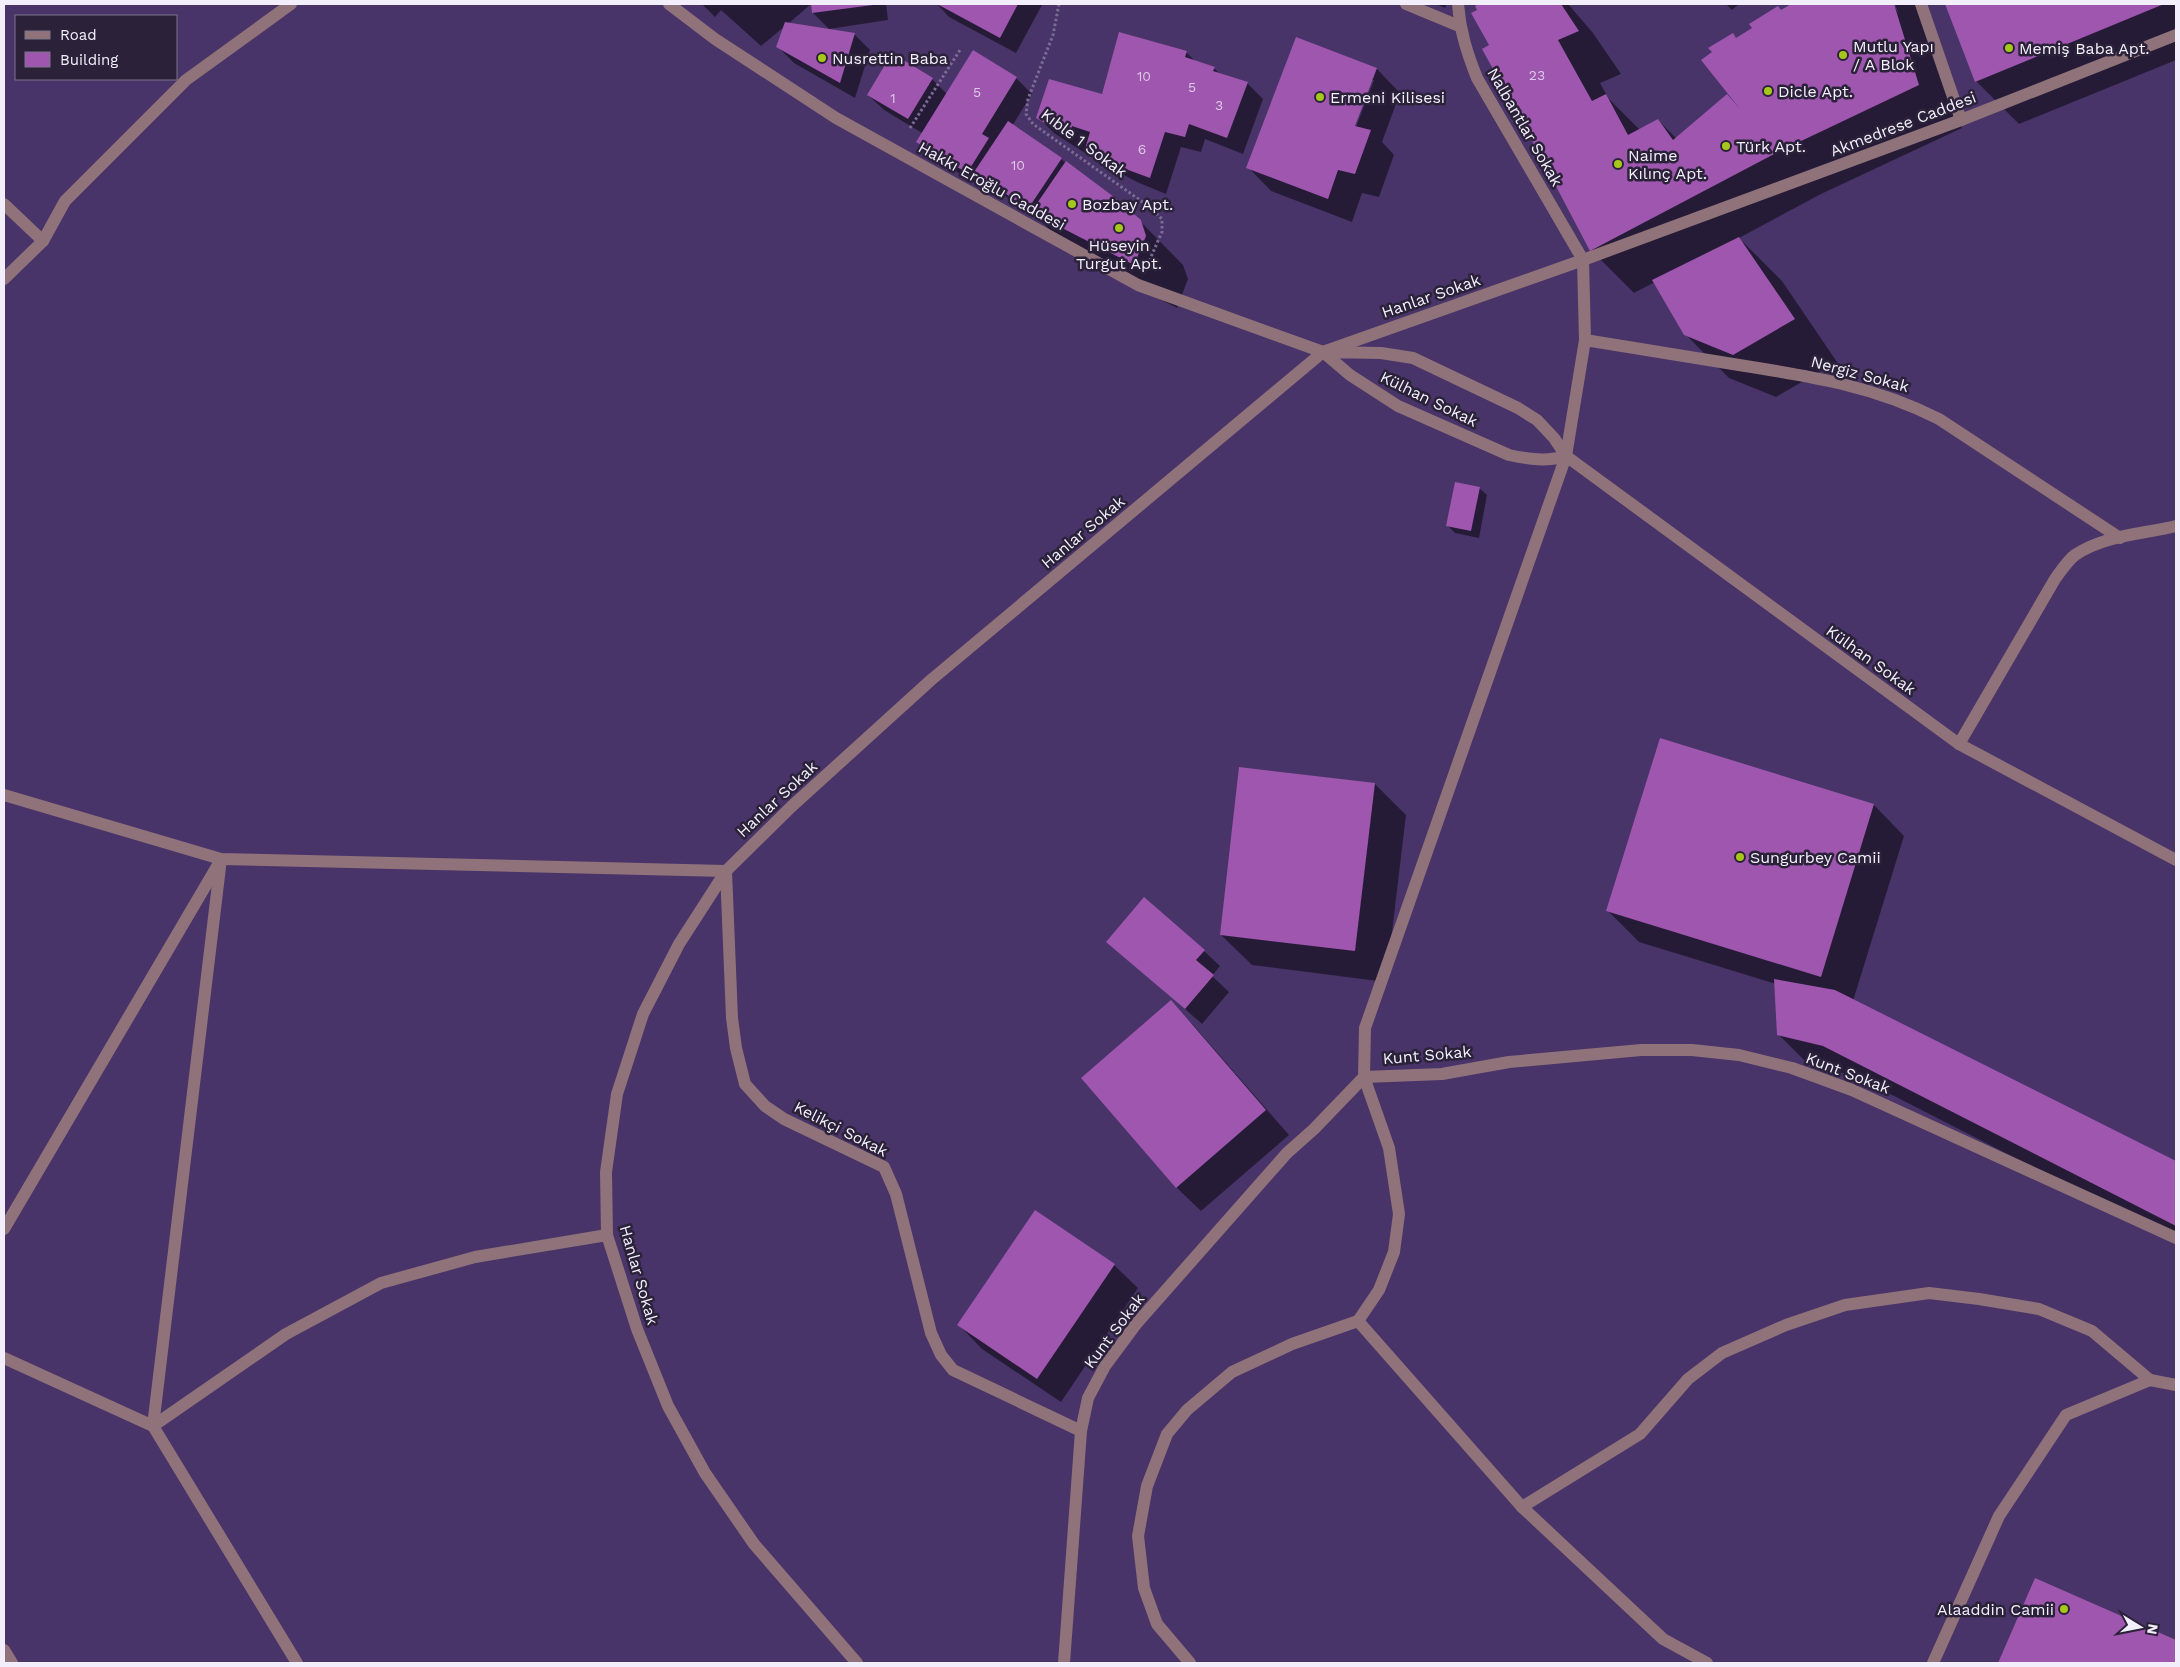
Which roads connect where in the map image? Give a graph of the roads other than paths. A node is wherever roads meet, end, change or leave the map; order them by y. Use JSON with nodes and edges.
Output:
{"nodes":[{"id":1,"x":290,"y":4,"type":"edge"},
{"id":2,"x":669,"y":4,"type":"edge"},
{"id":3,"x":1406,"y":4,"type":"edge"},
{"id":4,"x":1458,"y":4,"type":"edge"},
{"id":5,"x":1921,"y":4,"type":"edge"},
{"id":6,"x":1459,"y":26,"type":"junction"},
{"id":7,"x":2176,"y":35,"type":"edge"},
{"id":8,"x":1961,"y":120,"type":"junction"},
{"id":9,"x":4,"y":204,"type":"edge"},
{"id":10,"x":43,"y":241,"type":"junction"},
{"id":11,"x":1583,"y":260,"type":"junction"},
{"id":12,"x":4,"y":279,"type":"edge"},
{"id":13,"x":1585,"y":340,"type":"junction"},
{"id":14,"x":1322,"y":352,"type":"junction"},
{"id":15,"x":1566,"y":456,"type":"junction"},
{"id":16,"x":2176,"y":526,"type":"edge"},
{"id":17,"x":2120,"y":538,"type":"junction"},
{"id":18,"x":1959,"y":744,"type":"junction"},
{"id":19,"x":4,"y":795,"type":"edge"},
{"id":20,"x":221,"y":859,"type":"junction"},
{"id":21,"x":2176,"y":860,"type":"edge"},
{"id":22,"x":726,"y":871,"type":"junction"},
{"id":23,"x":1364,"y":1077,"type":"junction"},
{"id":24,"x":4,"y":1229,"type":"edge"},
{"id":25,"x":607,"y":1235,"type":"junction"},
{"id":26,"x":2176,"y":1238,"type":"edge"},
{"id":27,"x":1358,"y":1321,"type":"junction"},
{"id":28,"x":4,"y":1358,"type":"edge"},
{"id":29,"x":2150,"y":1380,"type":"junction"},
{"id":30,"x":2176,"y":1385,"type":"edge"},
{"id":31,"x":153,"y":1426,"type":"junction"},
{"id":32,"x":1081,"y":1431,"type":"junction"},
{"id":33,"x":1522,"y":1507,"type":"junction"},
{"id":34,"x":4,"y":1650,"type":"edge"},
{"id":35,"x":12,"y":1663,"type":"edge"},
{"id":36,"x":297,"y":1663,"type":"edge"},
{"id":37,"x":857,"y":1663,"type":"edge"},
{"id":38,"x":1064,"y":1663,"type":"edge"},
{"id":39,"x":1190,"y":1663,"type":"edge"},
{"id":40,"x":1707,"y":1663,"type":"edge"},
{"id":41,"x":1933,"y":1663,"type":"edge"}],
"edges":[{"from":1,"to":10,"type":"street"},
{"from":2,"to":14,"type":"street","name":"Hakkı Eroğlu Caddesi"},
{"from":3,"to":6,"type":"street"},
{"from":4,"to":6,"type":"street","name":"Nalbantlar Sokak"},
{"from":5,"to":8,"type":"street"},
{"from":6,"to":11,"type":"street","name":"Nalbantlar Sokak"},
{"from":7,"to":8,"type":"street","name":"Akmedrese Caddesi"},
{"from":8,"to":11,"type":"street","name":"Akmedrese Caddesi"},
{"from":9,"to":10,"type":"street"},
{"from":10,"to":12,"type":"street"},
{"from":11,"to":13,"type":"street"},
{"from":11,"to":14,"type":"street","name":"Hanlar Sokak"},
{"from":13,"to":15,"type":"street"},
{"from":13,"to":17,"type":"street","name":"Nergiz Sokak"},
{"from":14,"to":15,"type":"street","name":"Külhan Sokak"},
{"from":14,"to":15,"type":"street","name":"Külhan Sokak"},
{"from":14,"to":22,"type":"street","name":"Hanlar Sokak"},
{"from":15,"to":18,"type":"street","name":"Külhan Sokak"},
{"from":15,"to":23,"type":"street"},
{"from":16,"to":17,"type":"street"},
{"from":17,"to":18,"type":"street"},
{"from":18,"to":21,"type":"street","name":"Külhan Sokak"},
{"from":19,"to":20,"type":"street"},
{"from":20,"to":22,"type":"street"},
{"from":20,"to":24,"type":"street"},
{"from":20,"to":31,"type":"street"},
{"from":22,"to":25,"type":"street","name":"Hanlar Sokak"},
{"from":22,"to":32,"type":"street","name":"Kelikçi Sokak"},
{"from":23,"to":26,"type":"street","name":"Kunt Sokak"},
{"from":23,"to":27,"type":"street"},
{"from":23,"to":32,"type":"street","name":"Kunt Sokak"},
{"from":25,"to":31,"type":"street"},
{"from":25,"to":37,"type":"street","name":"Hanlar Sokak"},
{"from":27,"to":33,"type":"street"},
{"from":27,"to":39,"type":"street"},
{"from":28,"to":31,"type":"street"},
{"from":29,"to":30,"type":"street"},
{"from":29,"to":33,"type":"street"},
{"from":29,"to":41,"type":"street"},
{"from":31,"to":36,"type":"street"},
{"from":32,"to":38,"type":"street","name":"Kunt Sokak"},
{"from":33,"to":40,"type":"street"},
{"from":34,"to":35,"type":"street"}]}
